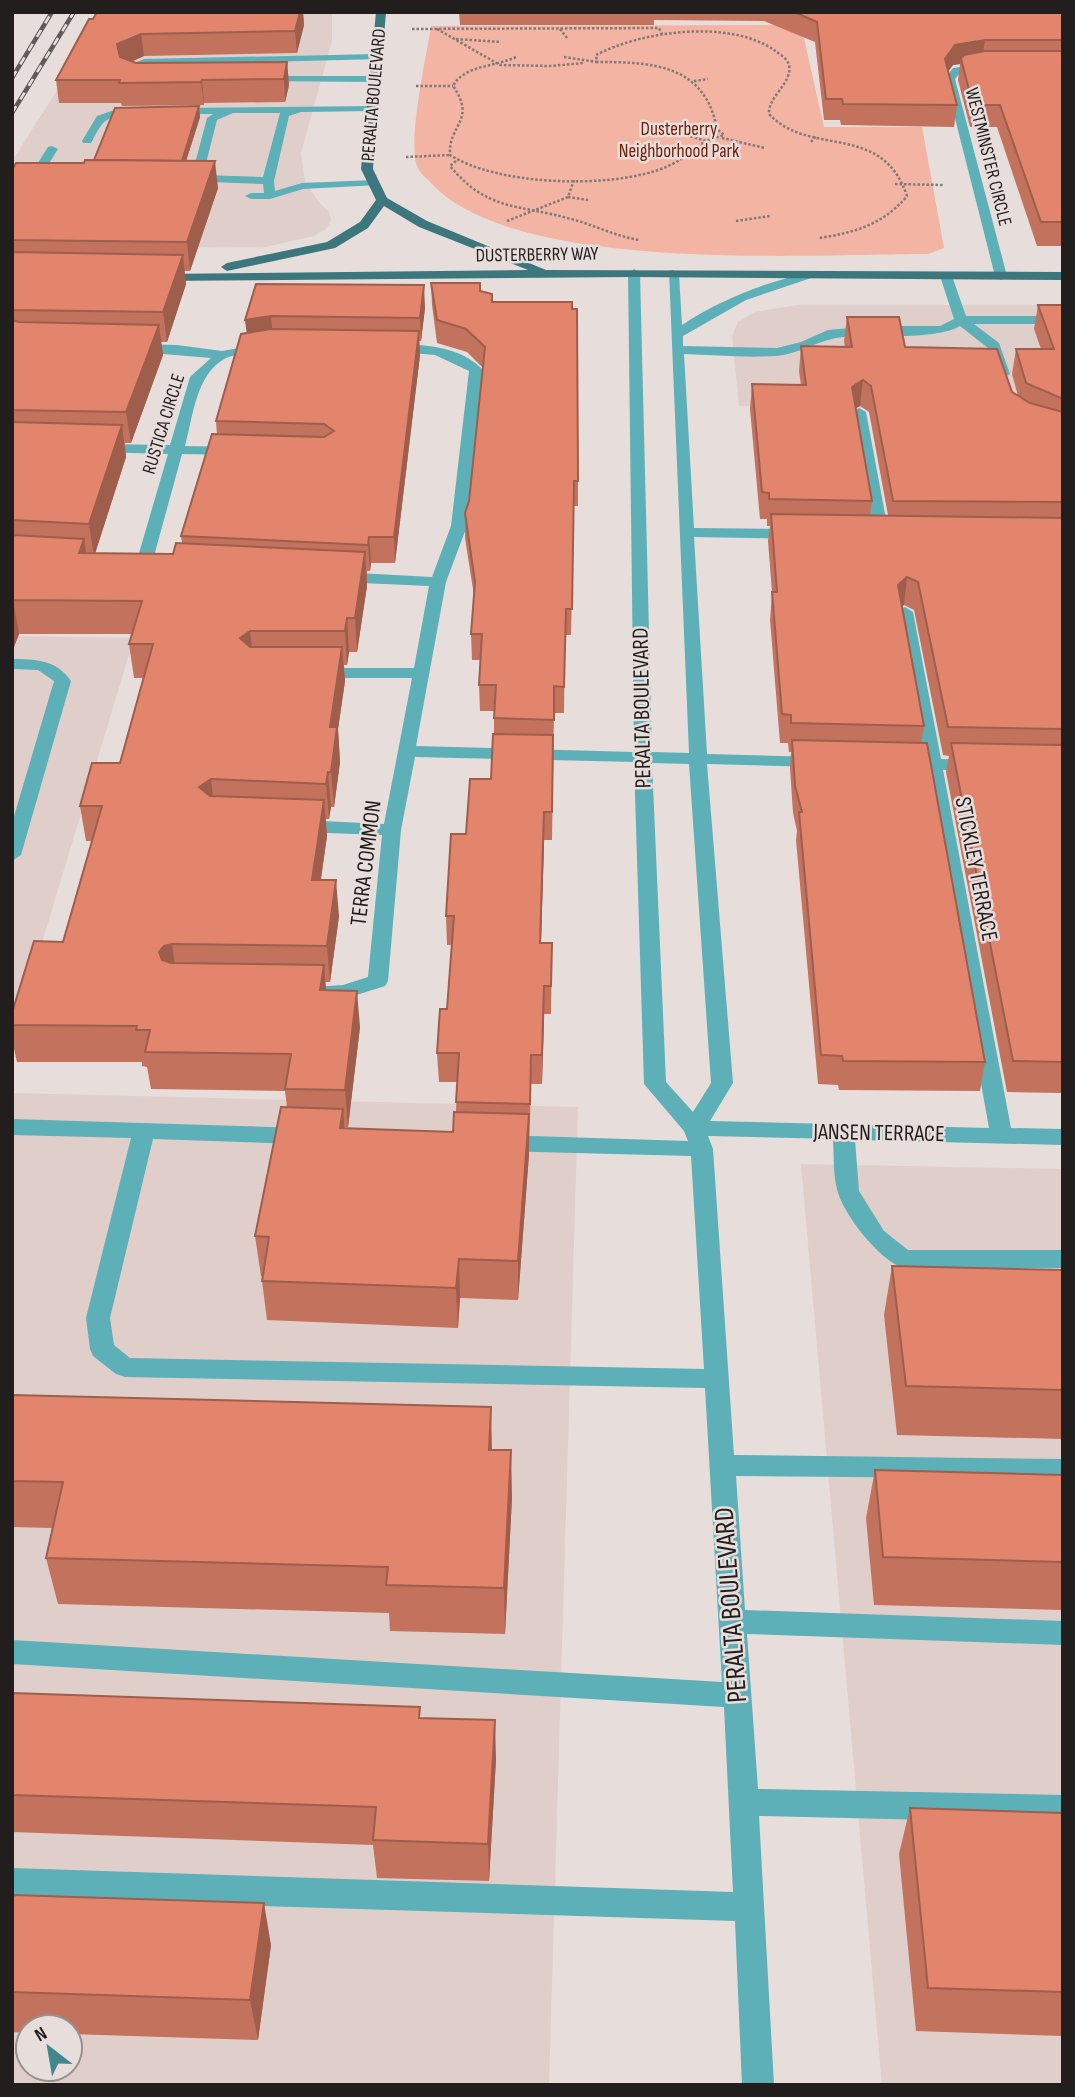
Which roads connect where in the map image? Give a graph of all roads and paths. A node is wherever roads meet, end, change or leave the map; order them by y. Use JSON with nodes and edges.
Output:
{"nodes":[{"id":1,"x":381,"y":12,"type":"edge"},
{"id":2,"x":560,"y":28,"type":"junction"},
{"id":3,"x":436,"y":29,"type":"junction"},
{"id":4,"x":380,"y":30,"type":"junction"},
{"id":5,"x":662,"y":34,"type":"junction"},
{"id":6,"x":453,"y":38,"type":"junction"},
{"id":7,"x":568,"y":38,"type":"dead end"},
{"id":8,"x":501,"y":42,"type":"dead end"},
{"id":9,"x":377,"y":57,"type":"junction"},
{"id":10,"x":516,"y":57,"type":"dead end"},
{"id":11,"x":564,"y":57,"type":"dead end"},
{"id":12,"x":597,"y":62,"type":"junction"},
{"id":13,"x":500,"y":65,"type":"junction"},
{"id":14,"x":995,"y":66,"type":"edge"},
{"id":15,"x":246,"y":79,"type":"edge"},
{"id":16,"x":375,"y":79,"type":"junction"},
{"id":17,"x":708,"y":79,"type":"dead end"},
{"id":18,"x":139,"y":80,"type":"edge"},
{"id":19,"x":693,"y":81,"type":"junction"},
{"id":20,"x":416,"y":86,"type":"dead end"},
{"id":21,"x":453,"y":86,"type":"junction"},
{"id":22,"x":373,"y":107,"type":"junction"},
{"id":23,"x":303,"y":109,"type":"junction"},
{"id":24,"x":231,"y":110,"type":"junction"},
{"id":25,"x":717,"y":129,"type":"junction"},
{"id":26,"x":816,"y":136,"type":"junction"},
{"id":27,"x":722,"y":138,"type":"junction"},
{"id":28,"x":87,"y":141,"type":"dead end"},
{"id":29,"x":703,"y":141,"type":"junction"},
{"id":30,"x":811,"y":142,"type":"dead end"},
{"id":31,"x":765,"y":148,"type":"dead end"},
{"id":32,"x":52,"y":149,"type":"dead end"},
{"id":33,"x":450,"y":155,"type":"junction"},
{"id":34,"x":406,"y":157,"type":"dead end"},
{"id":35,"x":456,"y":161,"type":"junction"},
{"id":36,"x":197,"y":177,"type":"junction"},
{"id":37,"x":574,"y":180,"type":"junction"},
{"id":38,"x":61,"y":181,"type":"edge"},
{"id":39,"x":268,"y":181,"type":"junction"},
{"id":40,"x":170,"y":182,"type":"edge"},
{"id":41,"x":374,"y":183,"type":"junction"},
{"id":42,"x":895,"y":184,"type":"dead end"},
{"id":43,"x":905,"y":184,"type":"junction"},
{"id":44,"x":977,"y":185,"type":"junction"},
{"id":45,"x":251,"y":196,"type":"dead end"},
{"id":46,"x":270,"y":197,"type":"junction"},
{"id":47,"x":568,"y":197,"type":"junction"},
{"id":48,"x":382,"y":200,"type":"junction"},
{"id":49,"x":588,"y":200,"type":"dead end"},
{"id":50,"x":531,"y":213,"type":"junction"},
{"id":51,"x":770,"y":216,"type":"dead end"},
{"id":52,"x":507,"y":221,"type":"dead end"},
{"id":53,"x":736,"y":221,"type":"dead end"},
{"id":54,"x":820,"y":229,"type":"dead end"},
{"id":55,"x":822,"y":238,"type":"junction"},
{"id":56,"x":812,"y":239,"type":"dead end"},
{"id":57,"x":641,"y":240,"type":"dead end"},
{"id":58,"x":634,"y":273,"type":"junction"},
{"id":59,"x":673,"y":274,"type":"junction"},
{"id":60,"x":550,"y":275,"type":"junction"},
{"id":61,"x":814,"y":275,"type":"junction"},
{"id":62,"x":946,"y":276,"type":"junction"},
{"id":63,"x":1001,"y":276,"type":"junction"},
{"id":64,"x":1063,"y":276,"type":"edge"},
{"id":65,"x":961,"y":320,"type":"junction"},
{"id":66,"x":1063,"y":320,"type":"edge"},
{"id":67,"x":676,"y":343,"type":"junction"},
{"id":68,"x":273,"y":346,"type":"edge"},
{"id":69,"x":121,"y":347,"type":"edge"},
{"id":70,"x":377,"y":347,"type":"edge"},
{"id":71,"x":222,"y":355,"type":"junction"},
{"id":72,"x":1006,"y":385,"type":"edge"},
{"id":73,"x":859,"y":412,"type":"edge"},
{"id":74,"x":82,"y":448,"type":"edge"},
{"id":75,"x":179,"y":449,"type":"junction"},
{"id":76,"x":246,"y":452,"type":"edge"},
{"id":77,"x":687,"y":532,"type":"junction"},
{"id":78,"x":817,"y":534,"type":"edge"},
{"id":79,"x":882,"y":535,"type":"edge"},
{"id":80,"x":143,"y":567,"type":"edge"},
{"id":81,"x":317,"y":576,"type":"edge"},
{"id":82,"x":438,"y":582,"type":"junction"},
{"id":83,"x":905,"y":612,"type":"edge"},
{"id":84,"x":12,"y":664,"type":"edge"},
{"id":85,"x":296,"y":673,"type":"edge"},
{"id":86,"x":420,"y":673,"type":"junction"},
{"id":87,"x":406,"y":751,"type":"junction"},
{"id":88,"x":643,"y":758,"type":"junction"},
{"id":89,"x":698,"y":759,"type":"junction"},
{"id":90,"x":838,"y":762,"type":"edge"},
{"id":91,"x":878,"y":763,"type":"edge"},
{"id":92,"x":932,"y":764,"type":"junction"},
{"id":93,"x":997,"y":765,"type":"edge"},
{"id":94,"x":283,"y":825,"type":"edge"},
{"id":95,"x":392,"y":830,"type":"junction"},
{"id":96,"x":12,"y":855,"type":"edge"},
{"id":97,"x":302,"y":992,"type":"edge"},
{"id":98,"x":12,"y":1128,"type":"edge"},
{"id":99,"x":144,"y":1131,"type":"junction"},
{"id":100,"x":843,"y":1133,"type":"junction"},
{"id":101,"x":1001,"y":1135,"type":"junction"},
{"id":102,"x":321,"y":1137,"type":"edge"},
{"id":103,"x":1063,"y":1137,"type":"edge"},
{"id":104,"x":698,"y":1139,"type":"junction"},
{"id":105,"x":485,"y":1142,"type":"edge"},
{"id":106,"x":1063,"y":1259,"type":"edge"},
{"id":107,"x":717,"y":1379,"type":"junction"},
{"id":108,"x":723,"y":1465,"type":"junction"},
{"id":109,"x":1063,"y":1469,"type":"edge"},
{"id":110,"x":732,"y":1621,"type":"junction"},
{"id":111,"x":1063,"y":1633,"type":"edge"},
{"id":112,"x":12,"y":1652,"type":"edge"},
{"id":113,"x":737,"y":1695,"type":"junction"},
{"id":114,"x":744,"y":1802,"type":"junction"},
{"id":115,"x":1063,"y":1809,"type":"edge"},
{"id":116,"x":12,"y":1883,"type":"edge"},
{"id":117,"x":748,"y":1907,"type":"junction"},
{"id":118,"x":758,"y":2085,"type":"edge"}],
"edges":[{"from":1,"to":4,"type":"main road","name":"PERALTA BOULEVARD"},
{"from":2,"to":3,"type":"path"},
{"from":2,"to":5,"type":"path"},
{"from":2,"to":7,"type":"path"},
{"from":3,"to":4,"type":"path"},
{"from":3,"to":6,"type":"path"},
{"from":4,"to":9,"type":"main road","name":"PERALTA BOULEVARD"},
{"from":5,"to":12,"type":"path"},
{"from":5,"to":26,"type":"path"},
{"from":6,"to":8,"type":"path"},
{"from":6,"to":13,"type":"path"},
{"from":9,"to":16,"type":"main road","name":"PERALTA BOULEVARD"},
{"from":9,"to":18,"type":"street"},
{"from":10,"to":13,"type":"path"},
{"from":11,"to":12,"type":"path"},
{"from":12,"to":13,"type":"path"},
{"from":12,"to":19,"type":"path"},
{"from":13,"to":21,"type":"path"},
{"from":14,"to":44,"type":"street","name":"WESTMINSTER CIRCLE"},
{"from":15,"to":16,"type":"street"},
{"from":16,"to":22,"type":"main road","name":"PERALTA BOULEVARD"},
{"from":17,"to":19,"type":"path"},
{"from":19,"to":25,"type":"path"},
{"from":20,"to":21,"type":"path"},
{"from":21,"to":33,"type":"path"},
{"from":22,"to":23,"type":"street"},
{"from":22,"to":41,"type":"main road","name":"PERALTA BOULEVARD"},
{"from":23,"to":24,"type":"street"},
{"from":23,"to":39,"type":"street"},
{"from":24,"to":28,"type":"street"},
{"from":24,"to":36,"type":"street"},
{"from":25,"to":27,"type":"path"},
{"from":25,"to":29,"type":"path"},
{"from":26,"to":30,"type":"path"},
{"from":26,"to":43,"type":"path"},
{"from":27,"to":29,"type":"path"},
{"from":27,"to":31,"type":"path"},
{"from":29,"to":37,"type":"path"},
{"from":32,"to":38,"type":"street"},
{"from":33,"to":34,"type":"path"},
{"from":33,"to":35,"type":"path"},
{"from":35,"to":37,"type":"path"},
{"from":35,"to":50,"type":"path"},
{"from":36,"to":39,"type":"street"},
{"from":36,"to":40,"type":"street"},
{"from":37,"to":47,"type":"path"},
{"from":39,"to":46,"type":"street"},
{"from":41,"to":46,"type":"street"},
{"from":41,"to":48,"type":"main road","name":"PERALTA BOULEVARD"},
{"from":42,"to":43,"type":"path"},
{"from":43,"to":44,"type":"path"},
{"from":43,"to":55,"type":"path"},
{"from":44,"to":63,"type":"street","name":"WESTMINSTER CIRCLE"},
{"from":45,"to":46,"type":"street"},
{"from":47,"to":49,"type":"path"},
{"from":47,"to":50,"type":"path"},
{"from":48,"to":60,"type":"main road"},
{"from":48,"to":60,"type":"main road","name":"DUSTERBERRY WAY"},
{"from":50,"to":52,"type":"path"},
{"from":50,"to":57,"type":"path"},
{"from":51,"to":53,"type":"path"},
{"from":54,"to":55,"type":"path"},
{"from":55,"to":56,"type":"path"},
{"from":58,"to":59,"type":"main road","name":"DUSTERBERRY WAY"},
{"from":58,"to":60,"type":"main road","name":"DUSTERBERRY WAY"},
{"from":58,"to":88,"type":"street","name":"PERALTA BOULEVARD"},
{"from":59,"to":61,"type":"main road","name":"DUSTERBERRY WAY"},
{"from":59,"to":67,"type":"street"},
{"from":61,"to":62,"type":"main road","name":"DUSTERBERRY WAY"},
{"from":61,"to":67,"type":"street"},
{"from":62,"to":63,"type":"main road","name":"DUSTERBERRY WAY"},
{"from":62,"to":65,"type":"street"},
{"from":63,"to":64,"type":"main road","name":"DUSTERBERRY WAY"},
{"from":65,"to":66,"type":"street"},
{"from":65,"to":67,"type":"street"},
{"from":65,"to":72,"type":"street"},
{"from":67,"to":77,"type":"street"},
{"from":68,"to":71,"type":"street"},
{"from":69,"to":71,"type":"street"},
{"from":70,"to":82,"type":"street"},
{"from":71,"to":75,"type":"street","name":"RUSTICA CIRCLE"},
{"from":73,"to":79,"type":"street"},
{"from":74,"to":75,"type":"street"},
{"from":75,"to":76,"type":"street"},
{"from":75,"to":80,"type":"street","name":"RUSTICA CIRCLE"},
{"from":77,"to":78,"type":"street"},
{"from":77,"to":89,"type":"street"},
{"from":81,"to":82,"type":"street"},
{"from":82,"to":86,"type":"street"},
{"from":83,"to":92,"type":"street","name":"STICKLEY TERRACE"},
{"from":84,"to":96,"type":"street"},
{"from":85,"to":86,"type":"street"},
{"from":86,"to":87,"type":"street"},
{"from":87,"to":88,"type":"street"},
{"from":87,"to":95,"type":"street","name":"TERRA COMMON"},
{"from":88,"to":89,"type":"street"},
{"from":88,"to":104,"type":"street","name":"PERALTA BOULEVARD"},
{"from":89,"to":90,"type":"street"},
{"from":89,"to":104,"type":"street"},
{"from":91,"to":92,"type":"street"},
{"from":92,"to":93,"type":"street"},
{"from":92,"to":101,"type":"street","name":"STICKLEY TERRACE"},
{"from":94,"to":95,"type":"street"},
{"from":95,"to":97,"type":"street","name":"TERRA COMMON"},
{"from":98,"to":99,"type":"street"},
{"from":99,"to":102,"type":"street"},
{"from":99,"to":107,"type":"street"},
{"from":100,"to":101,"type":"street","name":"JANSEN TERRACE"},
{"from":100,"to":104,"type":"street","name":"JANSEN TERRACE"},
{"from":100,"to":106,"type":"street"},
{"from":101,"to":103,"type":"street","name":"JANSEN TERRACE"},
{"from":104,"to":105,"type":"street","name":"JANSEN TERRACE"},
{"from":104,"to":107,"type":"street","name":"PERALTA BOULEVARD"},
{"from":107,"to":108,"type":"street","name":"PERALTA BOULEVARD"},
{"from":108,"to":109,"type":"street"},
{"from":108,"to":110,"type":"street","name":"PERALTA BOULEVARD"},
{"from":110,"to":111,"type":"street"},
{"from":110,"to":113,"type":"street","name":"PERALTA BOULEVARD"},
{"from":112,"to":113,"type":"street"},
{"from":113,"to":114,"type":"street","name":"PERALTA BOULEVARD"},
{"from":114,"to":115,"type":"street"},
{"from":114,"to":117,"type":"street","name":"PERALTA BOULEVARD"},
{"from":116,"to":117,"type":"street"},
{"from":117,"to":118,"type":"street","name":"PERALTA BOULEVARD"}]}
